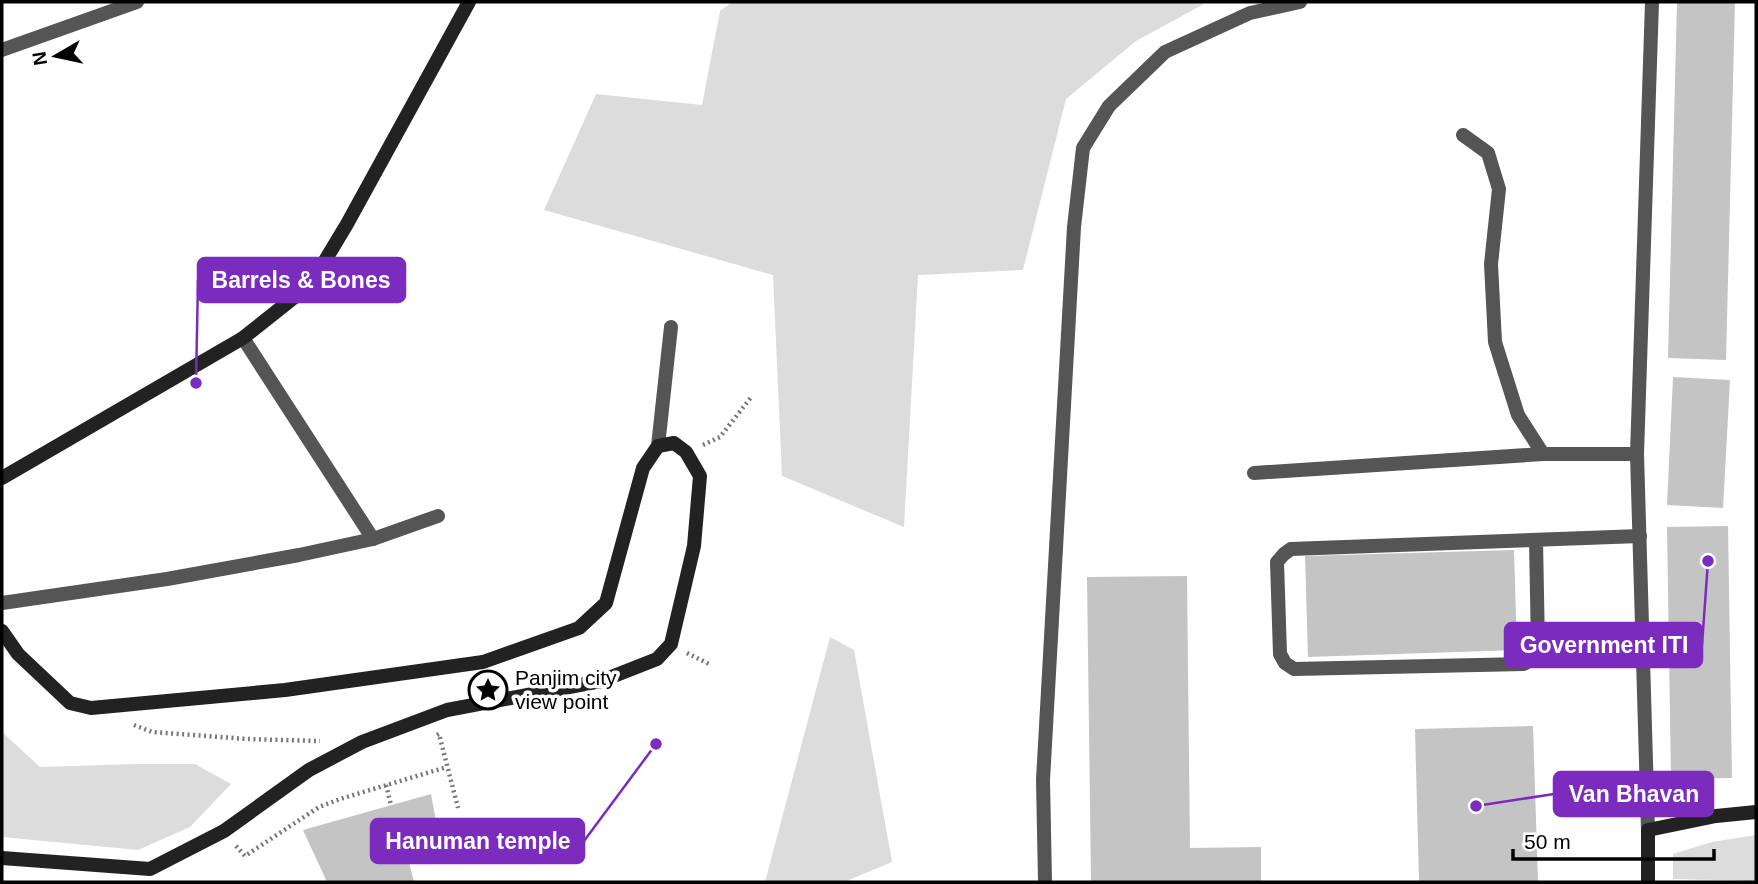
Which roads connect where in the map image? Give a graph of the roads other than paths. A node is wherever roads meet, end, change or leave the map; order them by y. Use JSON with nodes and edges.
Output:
{"nodes":[{"id":1,"x":137,"y":2,"type":"edge"},
{"id":2,"x":468,"y":2,"type":"edge"},
{"id":3,"x":1300,"y":2,"type":"edge"},
{"id":4,"x":1652,"y":2,"type":"edge"},
{"id":5,"x":2,"y":50,"type":"edge"},
{"id":6,"x":1463,"y":135,"type":"dead end"},
{"id":7,"x":671,"y":327,"type":"dead end"},
{"id":8,"x":243,"y":338,"type":"junction"},
{"id":9,"x":658,"y":446,"type":"junction"},
{"id":10,"x":1543,"y":454,"type":"junction"},
{"id":11,"x":1637,"y":454,"type":"junction"},
{"id":12,"x":1254,"y":473,"type":"dead end"},
{"id":13,"x":2,"y":478,"type":"edge"},
{"id":14,"x":438,"y":516,"type":"dead end"},
{"id":15,"x":1640,"y":536,"type":"junction"},
{"id":16,"x":373,"y":539,"type":"junction"},
{"id":17,"x":1536,"y":540,"type":"junction"},
{"id":18,"x":2,"y":603,"type":"edge"},
{"id":19,"x":2,"y":631,"type":"edge"},
{"id":20,"x":1756,"y":812,"type":"edge"},
{"id":21,"x":1648,"y":830,"type":"junction"},
{"id":22,"x":2,"y":858,"type":"edge"},
{"id":23,"x":1045,"y":882,"type":"edge"},
{"id":24,"x":1648,"y":882,"type":"edge"}],
"edges":[{"from":1,"to":5,"type":"street"},
{"from":2,"to":8,"type":"street"},
{"from":3,"to":23,"type":"street"},
{"from":4,"to":11,"type":"street"},
{"from":6,"to":10,"type":"street"},
{"from":7,"to":9,"type":"street"},
{"from":8,"to":13,"type":"street"},
{"from":8,"to":16,"type":"street"},
{"from":9,"to":19,"type":"street"},
{"from":9,"to":22,"type":"street"},
{"from":10,"to":11,"type":"street"},
{"from":10,"to":12,"type":"street"},
{"from":11,"to":15,"type":"street"},
{"from":14,"to":16,"type":"street"},
{"from":15,"to":17,"type":"street"},
{"from":15,"to":21,"type":"street"},
{"from":16,"to":18,"type":"street"},
{"from":17,"to":17,"type":"street"},
{"from":20,"to":21,"type":"street"},
{"from":21,"to":24,"type":"street"}]}
